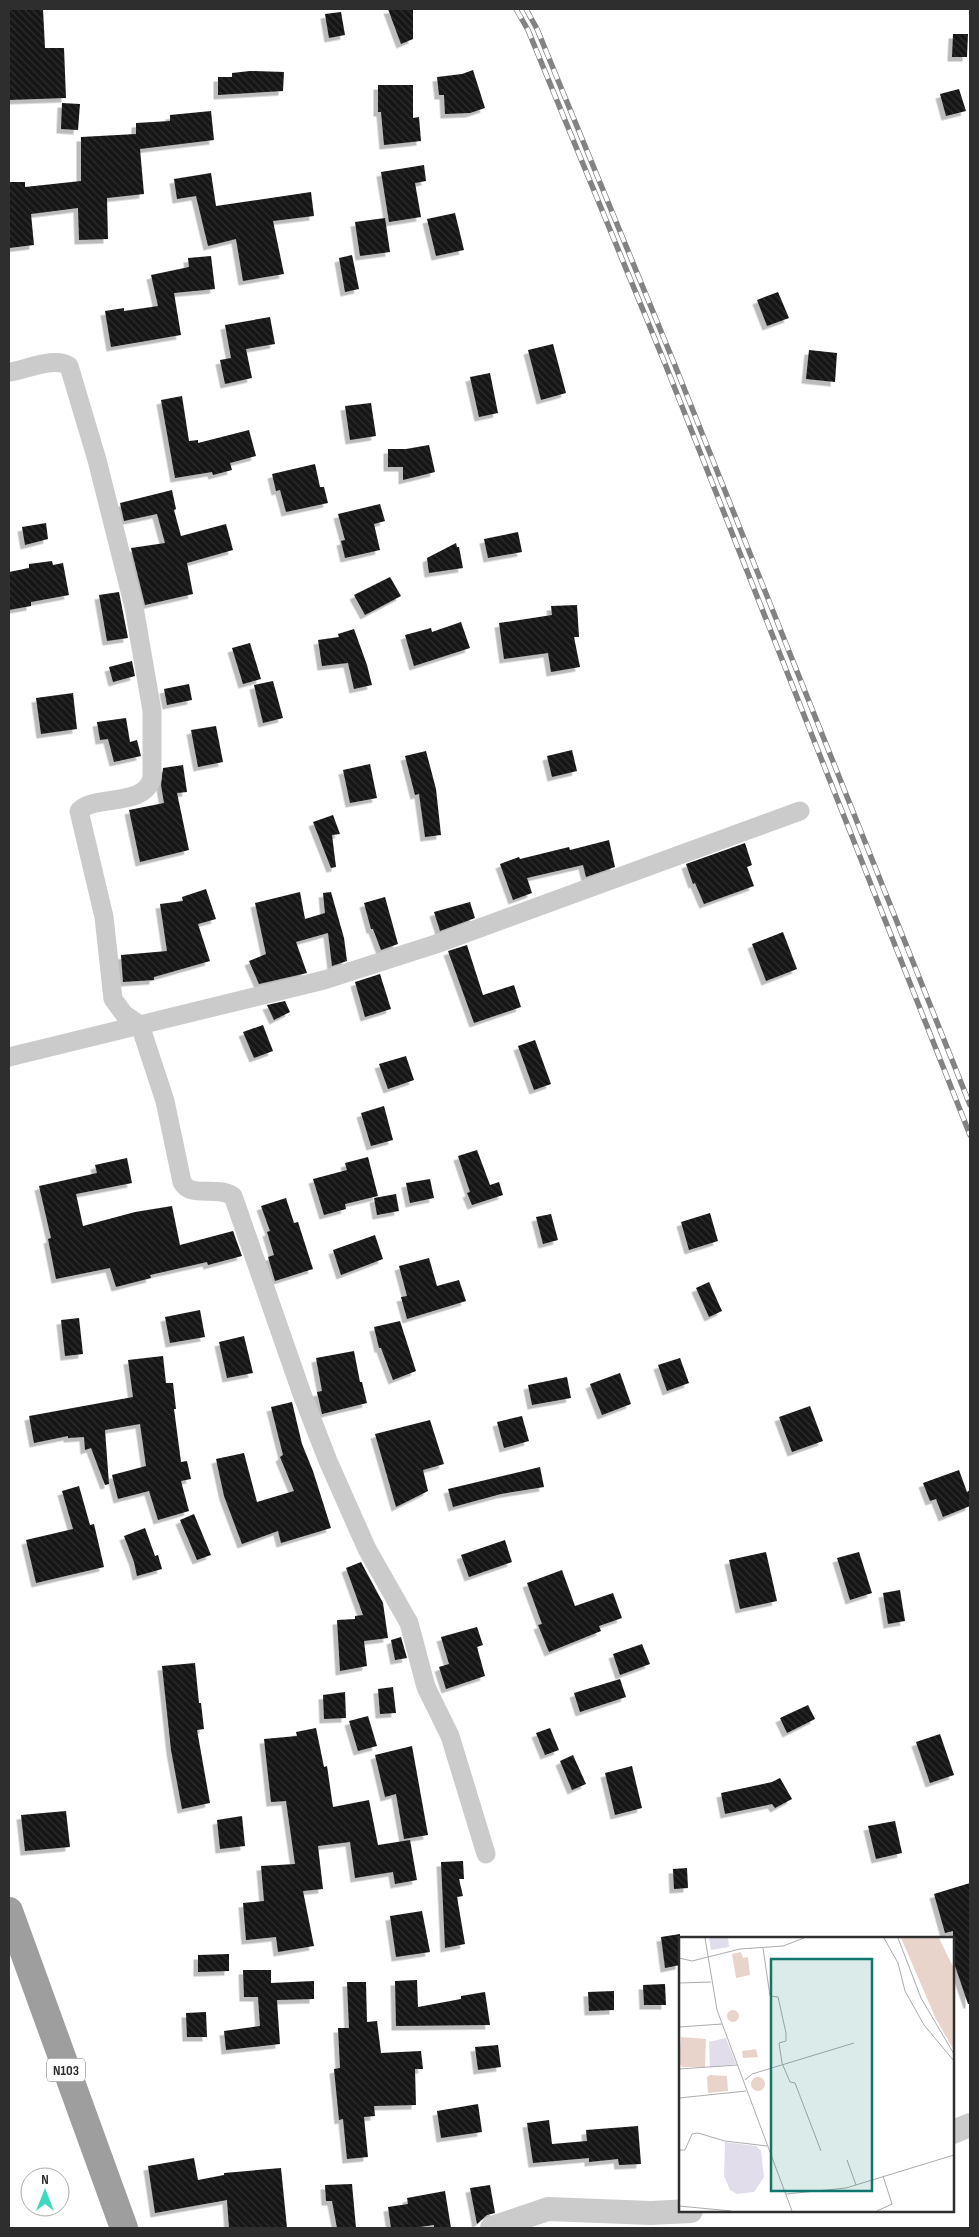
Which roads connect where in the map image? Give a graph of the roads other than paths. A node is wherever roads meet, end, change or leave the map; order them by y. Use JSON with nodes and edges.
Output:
{"nodes":[{"id":1,"x":9,"y":372,"type":"edge"},
{"id":2,"x":800,"y":811,"type":"dead end"},
{"id":3,"x":140,"y":1025,"type":"junction"},
{"id":4,"x":9,"y":1057,"type":"edge"},
{"id":5,"x":486,"y":1854,"type":"dead end"},
{"id":6,"x":9,"y":1911,"type":"edge"},
{"id":7,"x":970,"y":2125,"type":"edge"},
{"id":8,"x":954,"y":2132,"type":"edge"},
{"id":9,"x":679,"y":2212,"type":"edge"},
{"id":10,"x":124,"y":2228,"type":"edge"},
{"id":11,"x":492,"y":2228,"type":"edge"}],
"edges":[{"from":1,"to":3,"type":"street"},
{"from":2,"to":3,"type":"street"},
{"from":3,"to":4,"type":"street"},
{"from":3,"to":5,"type":"street"},
{"from":6,"to":10,"type":"highway","number":"N103"},
{"from":7,"to":8,"type":"street"},
{"from":9,"to":11,"type":"street"}]}
